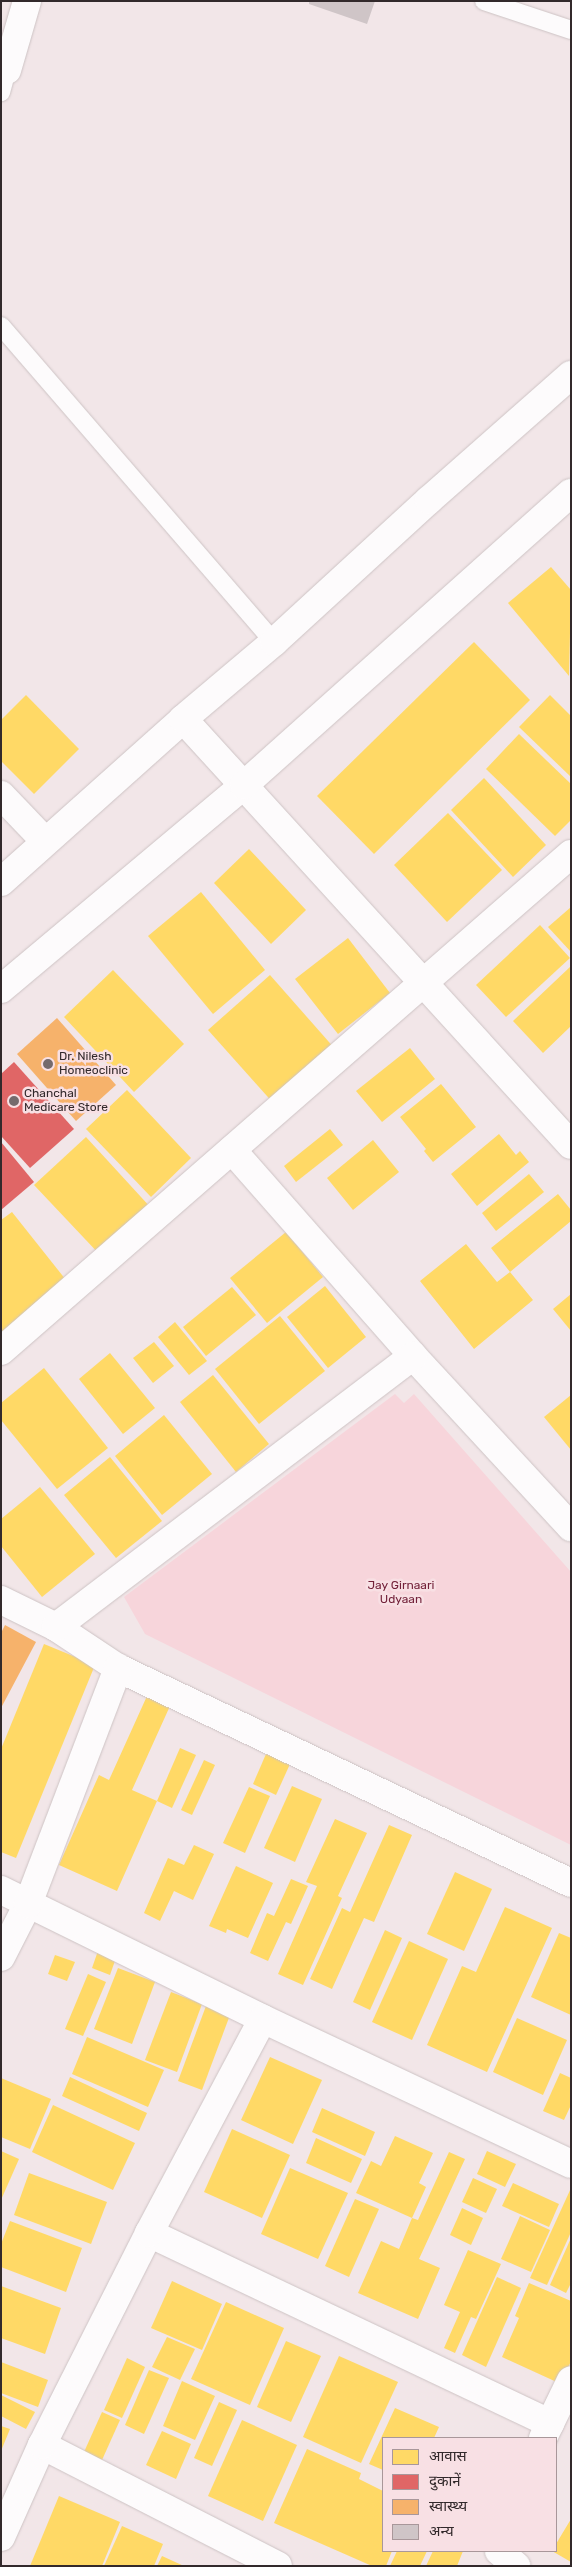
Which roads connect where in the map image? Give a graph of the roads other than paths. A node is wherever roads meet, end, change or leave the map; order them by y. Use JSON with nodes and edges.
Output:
{"nodes":[{"id":1,"x":27,"y":1,"type":"edge"},
{"id":2,"x":484,"y":1,"type":"edge"},
{"id":3,"x":571,"y":30,"type":"edge"},
{"id":4,"x":3,"y":75,"type":"edge"},
{"id":5,"x":1,"y":326,"type":"edge"},
{"id":6,"x":571,"y":375,"type":"edge"},
{"id":7,"x":571,"y":493,"type":"edge"},
{"id":8,"x":274,"y":642,"type":"junction"},
{"id":9,"x":183,"y":719,"type":"junction"},
{"id":10,"x":244,"y":785,"type":"junction"},
{"id":11,"x":1,"y":795,"type":"edge"},
{"id":12,"x":45,"y":841,"type":"junction"},
{"id":13,"x":571,"y":854,"type":"edge"},
{"id":14,"x":1,"y":882,"type":"edge"},
{"id":15,"x":422,"y":984,"type":"junction"},
{"id":16,"x":1,"y":989,"type":"edge"},
{"id":17,"x":571,"y":1145,"type":"edge"},
{"id":18,"x":232,"y":1150,"type":"junction"},
{"id":19,"x":1,"y":1351,"type":"edge"},
{"id":20,"x":413,"y":1356,"type":"junction"},
{"id":21,"x":571,"y":1526,"type":"edge"},
{"id":22,"x":1,"y":1600,"type":"edge"},
{"id":23,"x":56,"y":1627,"type":"junction"},
{"id":24,"x":118,"y":1668,"type":"junction"},
{"id":25,"x":571,"y":1883,"type":"edge"},
{"id":26,"x":1,"y":1890,"type":"edge"},
{"id":27,"x":28,"y":1904,"type":"junction"},
{"id":28,"x":1,"y":1957,"type":"edge"},
{"id":29,"x":263,"y":2018,"type":"junction"},
{"id":30,"x":571,"y":2164,"type":"edge"},
{"id":31,"x":149,"y":2233,"type":"junction"},
{"id":32,"x":571,"y":2380,"type":"edge"},
{"id":33,"x":547,"y":2431,"type":"edge"},
{"id":34,"x":42,"y":2445,"type":"junction"},
{"id":35,"x":1,"y":2537,"type":"edge"},
{"id":36,"x":489,"y":2552,"type":"edge"},
{"id":37,"x":500,"y":2552,"type":"edge"},
{"id":38,"x":278,"y":2566,"type":"edge"},
{"id":39,"x":482,"y":2566,"type":"edge"},
{"id":40,"x":516,"y":2566,"type":"edge"}],
"edges":[{"from":1,"to":4,"type":"street"},
{"from":2,"to":3,"type":"lane"},
{"from":5,"to":8,"type":"lane"},
{"from":6,"to":8,"type":"street"},
{"from":7,"to":10,"type":"street"},
{"from":8,"to":9,"type":"street"},
{"from":9,"to":10,"type":"street"},
{"from":9,"to":12,"type":"street"},
{"from":10,"to":15,"type":"street"},
{"from":10,"to":16,"type":"street"},
{"from":11,"to":12,"type":"street"},
{"from":12,"to":14,"type":"street"},
{"from":13,"to":15,"type":"street"},
{"from":15,"to":17,"type":"street"},
{"from":15,"to":18,"type":"street"},
{"from":18,"to":19,"type":"street"},
{"from":18,"to":20,"type":"street"},
{"from":20,"to":21,"type":"street"},
{"from":20,"to":23,"type":"street"},
{"from":22,"to":23,"type":"street"},
{"from":23,"to":24,"type":"street"},
{"from":24,"to":25,"type":"street"},
{"from":24,"to":27,"type":"street"},
{"from":26,"to":27,"type":"street"},
{"from":27,"to":28,"type":"street"},
{"from":27,"to":29,"type":"street"},
{"from":29,"to":30,"type":"street"},
{"from":29,"to":31,"type":"street"},
{"from":31,"to":33,"type":"street"},
{"from":31,"to":34,"type":"street"},
{"from":32,"to":33,"type":"street"},
{"from":34,"to":35,"type":"street"},
{"from":34,"to":38,"type":"street"},
{"from":36,"to":39,"type":"street"},
{"from":37,"to":40,"type":"street"}]}
